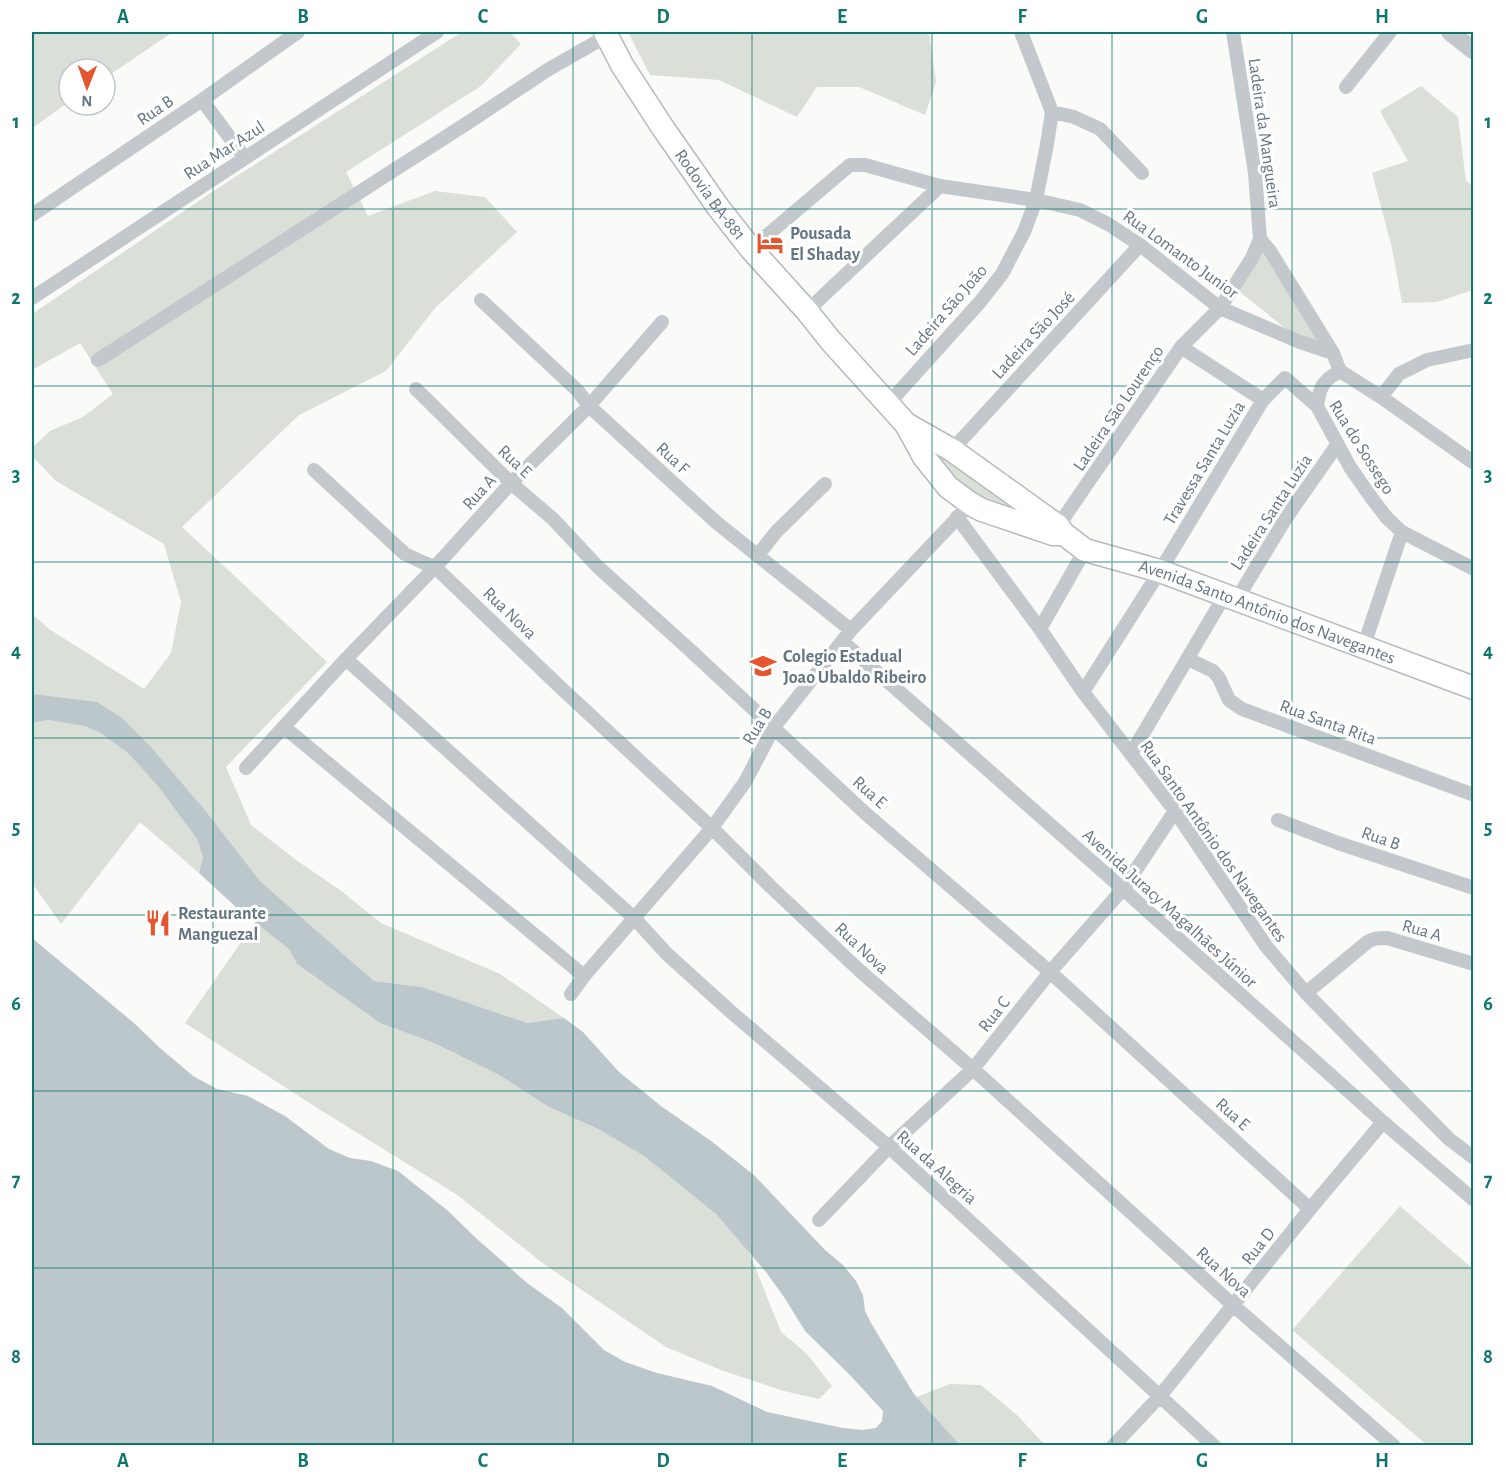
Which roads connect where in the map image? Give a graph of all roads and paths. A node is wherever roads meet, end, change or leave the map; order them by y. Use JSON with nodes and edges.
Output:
{"nodes":[{"id":1,"x":298,"y":32,"type":"edge"},
{"id":2,"x":1021,"y":32,"type":"edge"},
{"id":3,"x":1233,"y":32,"type":"edge"},
{"id":4,"x":1390,"y":32,"type":"edge"},
{"id":5,"x":1450,"y":32,"type":"edge"},
{"id":6,"x":428,"y":34,"type":"edge"},
{"id":7,"x":606,"y":34,"type":"edge"},
{"id":8,"x":1473,"y":51,"type":"edge"},
{"id":9,"x":1346,"y":87,"type":"dead end"},
{"id":10,"x":202,"y":100,"type":"junction"},
{"id":11,"x":1052,"y":112,"type":"junction"},
{"id":12,"x":245,"y":158,"type":"junction"},
{"id":13,"x":1142,"y":173,"type":"dead end"},
{"id":14,"x":940,"y":186,"type":"junction"},
{"id":15,"x":1036,"y":200,"type":"junction"},
{"id":16,"x":32,"y":215,"type":"edge"},
{"id":17,"x":1260,"y":239,"type":"junction"},
{"id":18,"x":1140,"y":245,"type":"junction"},
{"id":19,"x":751,"y":249,"type":"junction"},
{"id":20,"x":32,"y":298,"type":"edge"},
{"id":21,"x":482,"y":300,"type":"dead end"},
{"id":22,"x":1220,"y":308,"type":"junction"},
{"id":23,"x":807,"y":311,"type":"junction"},
{"id":24,"x":662,"y":322,"type":"dead end"},
{"id":25,"x":1181,"y":347,"type":"junction"},
{"id":26,"x":1473,"y":350,"type":"edge"},
{"id":27,"x":1333,"y":353,"type":"junction"},
{"id":28,"x":98,"y":360,"type":"dead end"},
{"id":29,"x":1340,"y":372,"type":"junction"},
{"id":30,"x":1285,"y":378,"type":"joint"},
{"id":31,"x":416,"y":389,"type":"dead end"},
{"id":32,"x":1381,"y":397,"type":"junction"},
{"id":33,"x":1263,"y":400,"type":"junction"},
{"id":34,"x":888,"y":405,"type":"junction"},
{"id":35,"x":589,"y":406,"type":"junction"},
{"id":36,"x":1317,"y":406,"type":"junction"},
{"id":37,"x":906,"y":424,"type":"junction"},
{"id":38,"x":1337,"y":445,"type":"junction"},
{"id":39,"x":952,"y":450,"type":"junction"},
{"id":40,"x":1473,"y":463,"type":"edge"},
{"id":41,"x":314,"y":470,"type":"dead end"},
{"id":42,"x":511,"y":483,"type":"junction"},
{"id":43,"x":825,"y":484,"type":"dead end"},
{"id":44,"x":964,"y":510,"type":"junction"},
{"id":45,"x":1058,"y":531,"type":"junction"},
{"id":46,"x":1402,"y":532,"type":"junction"},
{"id":47,"x":1085,"y":550,"type":"junction"},
{"id":48,"x":758,"y":555,"type":"junction"},
{"id":49,"x":435,"y":567,"type":"junction"},
{"id":50,"x":1473,"y":569,"type":"edge"},
{"id":51,"x":1160,"y":571,"type":"junction"},
{"id":52,"x":1231,"y":597,"type":"junction"},
{"id":53,"x":1040,"y":629,"type":"junction"},
{"id":54,"x":851,"y":630,"type":"junction"},
{"id":55,"x":843,"y":642,"type":"junction"},
{"id":56,"x":1363,"y":648,"type":"junction"},
{"id":57,"x":346,"y":659,"type":"junction"},
{"id":58,"x":1188,"y":659,"type":"junction"},
{"id":59,"x":1473,"y":688,"type":"edge"},
{"id":60,"x":1083,"y":692,"type":"junction"},
{"id":61,"x":284,"y":727,"type":"junction"},
{"id":62,"x":774,"y":728,"type":"junction"},
{"id":63,"x":1131,"y":754,"type":"junction"},
{"id":64,"x":246,"y":768,"type":"dead end"},
{"id":65,"x":1473,"y":795,"type":"edge"},
{"id":66,"x":1175,"y":811,"type":"junction"},
{"id":67,"x":1278,"y":820,"type":"dead end"},
{"id":68,"x":712,"y":828,"type":"junction"},
{"id":69,"x":1473,"y":888,"type":"edge"},
{"id":70,"x":1123,"y":889,"type":"junction"},
{"id":71,"x":633,"y":918,"type":"junction"},
{"id":72,"x":1473,"y":963,"type":"edge"},
{"id":73,"x":1050,"y":972,"type":"junction"},
{"id":74,"x":584,"y":976,"type":"junction"},
{"id":75,"x":1306,"y":993,"type":"junction"},
{"id":76,"x":571,"y":994,"type":"dead end"},
{"id":77,"x":973,"y":1069,"type":"junction"},
{"id":78,"x":1383,"y":1122,"type":"junction"},
{"id":79,"x":888,"y":1147,"type":"junction"},
{"id":80,"x":1473,"y":1158,"type":"edge"},
{"id":81,"x":1473,"y":1200,"type":"edge"},
{"id":82,"x":1310,"y":1209,"type":"junction"},
{"id":83,"x":819,"y":1220,"type":"dead end"},
{"id":84,"x":1234,"y":1305,"type":"junction"},
{"id":85,"x":1160,"y":1396,"type":"junction"},
{"id":86,"x":1113,"y":1446,"type":"edge"},
{"id":87,"x":1214,"y":1446,"type":"edge"},
{"id":88,"x":1394,"y":1446,"type":"edge"}],
"edges":[{"from":1,"to":10,"type":"street","name":"Rua B"},
{"from":2,"to":11,"type":"street"},
{"from":3,"to":17,"type":"street","name":"Ladeira da Mangueira"},
{"from":4,"to":9,"type":"street"},
{"from":5,"to":8,"type":"street"},
{"from":6,"to":12,"type":"street","name":"Rua Mar Azul"},
{"from":7,"to":19,"type":"main road","name":"Rodovia BA-881"},
{"from":7,"to":28,"type":"street"},
{"from":10,"to":12,"type":"street"},
{"from":10,"to":16,"type":"street","name":"Rua B"},
{"from":11,"to":13,"type":"street"},
{"from":11,"to":15,"type":"street","name":"Ladeira São João"},
{"from":12,"to":20,"type":"street","name":"Rua Mar Azul"},
{"from":14,"to":15,"type":"street","name":"Rua Lomanto Junior"},
{"from":14,"to":19,"type":"street","name":"Rua Lomanto Junior"},
{"from":14,"to":23,"type":"street"},
{"from":15,"to":18,"type":"street","name":"Rua Lomanto Junior"},
{"from":15,"to":34,"type":"street","name":"Ladeira São João"},
{"from":17,"to":22,"type":"street","name":"Ladeira São Lourenço"},
{"from":17,"to":27,"type":"street"},
{"from":18,"to":22,"type":"street","name":"Rua Lomanto Junior"},
{"from":18,"to":39,"type":"street","name":"Ladeira São José"},
{"from":19,"to":23,"type":"main road","name":"Rodovia BA-881"},
{"from":21,"to":35,"type":"street","name":"Rua F"},
{"from":22,"to":25,"type":"street","name":"Ladeira São Lourenço"},
{"from":22,"to":27,"type":"street","name":"Rua Lomanto Junior"},
{"from":23,"to":34,"type":"main road","name":"Rodovia BA-881"},
{"from":24,"to":35,"type":"street","name":"Rua A"},
{"from":25,"to":33,"type":"street"},
{"from":25,"to":45,"type":"street","name":"Ladeira São Lourenço"},
{"from":26,"to":32,"type":"street"},
{"from":27,"to":29,"type":"street"},
{"from":29,"to":32,"type":"street"},
{"from":29,"to":36,"type":"street"},
{"from":30,"to":33,"type":"street","name":"Travessa Santa Luzia"},
{"from":30,"to":36,"type":"street","name":"Rua do Sossego"},
{"from":31,"to":42,"type":"street","name":"Rua E"},
{"from":32,"to":40,"type":"street"},
{"from":33,"to":51,"type":"street","name":"Travessa Santa Luzia"},
{"from":34,"to":37,"type":"main road","name":"Rodovia BA-881"},
{"from":35,"to":42,"type":"street","name":"Rua A"},
{"from":35,"to":48,"type":"street","name":"Rua F"},
{"from":36,"to":38,"type":"street","name":"Rua do Sossego"},
{"from":37,"to":39,"type":"main road","name":"Avenida Santo Antônio dos Navegantes"},
{"from":37,"to":44,"type":"main road","name":"Avenida Santo Antônio dos Navegantes"},
{"from":38,"to":46,"type":"street","name":"Rua do Sossego"},
{"from":38,"to":52,"type":"street","name":"Ladeira Santa Luzia"},
{"from":39,"to":45,"type":"main road","name":"Avenida Santo Antônio dos Navegantes"},
{"from":41,"to":49,"type":"street","name":"Rua Nova"},
{"from":42,"to":49,"type":"street","name":"Rua A"},
{"from":42,"to":62,"type":"street","name":"Rua E"},
{"from":43,"to":48,"type":"street"},
{"from":44,"to":45,"type":"main road","name":"Avenida Santo Antônio dos Navegantes"},
{"from":44,"to":53,"type":"street","name":"Rua Santo Antônio dos Navegantes"},
{"from":44,"to":54,"type":"street","name":"Rua B"},
{"from":45,"to":47,"type":"main road","name":"Avenida Santo Antônio dos Navegantes"},
{"from":46,"to":50,"type":"street","name":"Rua do Sossego"},
{"from":46,"to":56,"type":"street"},
{"from":47,"to":51,"type":"main road","name":"Avenida Santo Antônio dos Navegantes"},
{"from":47,"to":53,"type":"street"},
{"from":48,"to":54,"type":"street","name":"Rua F"},
{"from":49,"to":57,"type":"street","name":"Rua A"},
{"from":49,"to":68,"type":"street","name":"Rua Nova"},
{"from":51,"to":52,"type":"main road","name":"Avenida Santo Antônio dos Navegantes"},
{"from":51,"to":60,"type":"street","name":"Travessa Santa Luzia"},
{"from":52,"to":56,"type":"main road","name":"Avenida Santo Antônio dos Navegantes"},
{"from":52,"to":58,"type":"street","name":"Ladeira Santa Luzia"},
{"from":53,"to":60,"type":"street","name":"Rua Santo Antônio dos Navegantes"},
{"from":54,"to":55,"type":"street","name":"Rua B"},
{"from":55,"to":62,"type":"street","name":"Rua B"},
{"from":55,"to":70,"type":"street","name":"Avenida Juracy Magalhães Júnior"},
{"from":56,"to":59,"type":"main road","name":"Avenida Santo Antônio dos Navegantes"},
{"from":57,"to":61,"type":"street","name":"Rua A"},
{"from":57,"to":71,"type":"street"},
{"from":58,"to":63,"type":"street","name":"Ladeira Santa Luzia"},
{"from":58,"to":65,"type":"street","name":"Rua Santa Rita"},
{"from":60,"to":63,"type":"street","name":"Rua Santo Antônio dos Navegantes"},
{"from":61,"to":64,"type":"street","name":"Rua A"},
{"from":61,"to":74,"type":"street"},
{"from":62,"to":68,"type":"street","name":"Rua B"},
{"from":62,"to":73,"type":"street","name":"Rua E"},
{"from":63,"to":66,"type":"street","name":"Rua Santo Antônio dos Navegantes"},
{"from":66,"to":70,"type":"street","name":"Rua C"},
{"from":66,"to":75,"type":"street","name":"Rua Santo Antônio dos Navegantes"},
{"from":67,"to":69,"type":"street","name":"Rua B"},
{"from":68,"to":71,"type":"street","name":"Rua B"},
{"from":68,"to":77,"type":"street","name":"Rua Nova"},
{"from":70,"to":73,"type":"street","name":"Rua C"},
{"from":70,"to":78,"type":"street","name":"Avenida Juracy Magalhães Júnior"},
{"from":71,"to":74,"type":"street","name":"Rua B"},
{"from":71,"to":79,"type":"street","name":"Rua da Alegria"},
{"from":72,"to":75,"type":"street","name":"Rua A"},
{"from":73,"to":77,"type":"street","name":"Rua C"},
{"from":73,"to":82,"type":"street","name":"Rua E"},
{"from":74,"to":76,"type":"street","name":"Rua B"},
{"from":75,"to":80,"type":"street","name":"Rua Santo Antônio dos Navegantes"},
{"from":77,"to":79,"type":"street","name":"Rua C"},
{"from":77,"to":84,"type":"street","name":"Rua Nova"},
{"from":78,"to":81,"type":"street","name":"Avenida Juracy Magalhães Júnior"},
{"from":78,"to":82,"type":"street","name":"Rua D"},
{"from":79,"to":83,"type":"street","name":"Rua C"},
{"from":79,"to":85,"type":"street","name":"Rua da Alegria"},
{"from":82,"to":84,"type":"street","name":"Rua D"},
{"from":84,"to":85,"type":"street","name":"Rua D"},
{"from":84,"to":88,"type":"street","name":"Rua Nova"},
{"from":85,"to":86,"type":"street","name":"Rua D"},
{"from":85,"to":87,"type":"street","name":"Rua da Alegria"}]}
